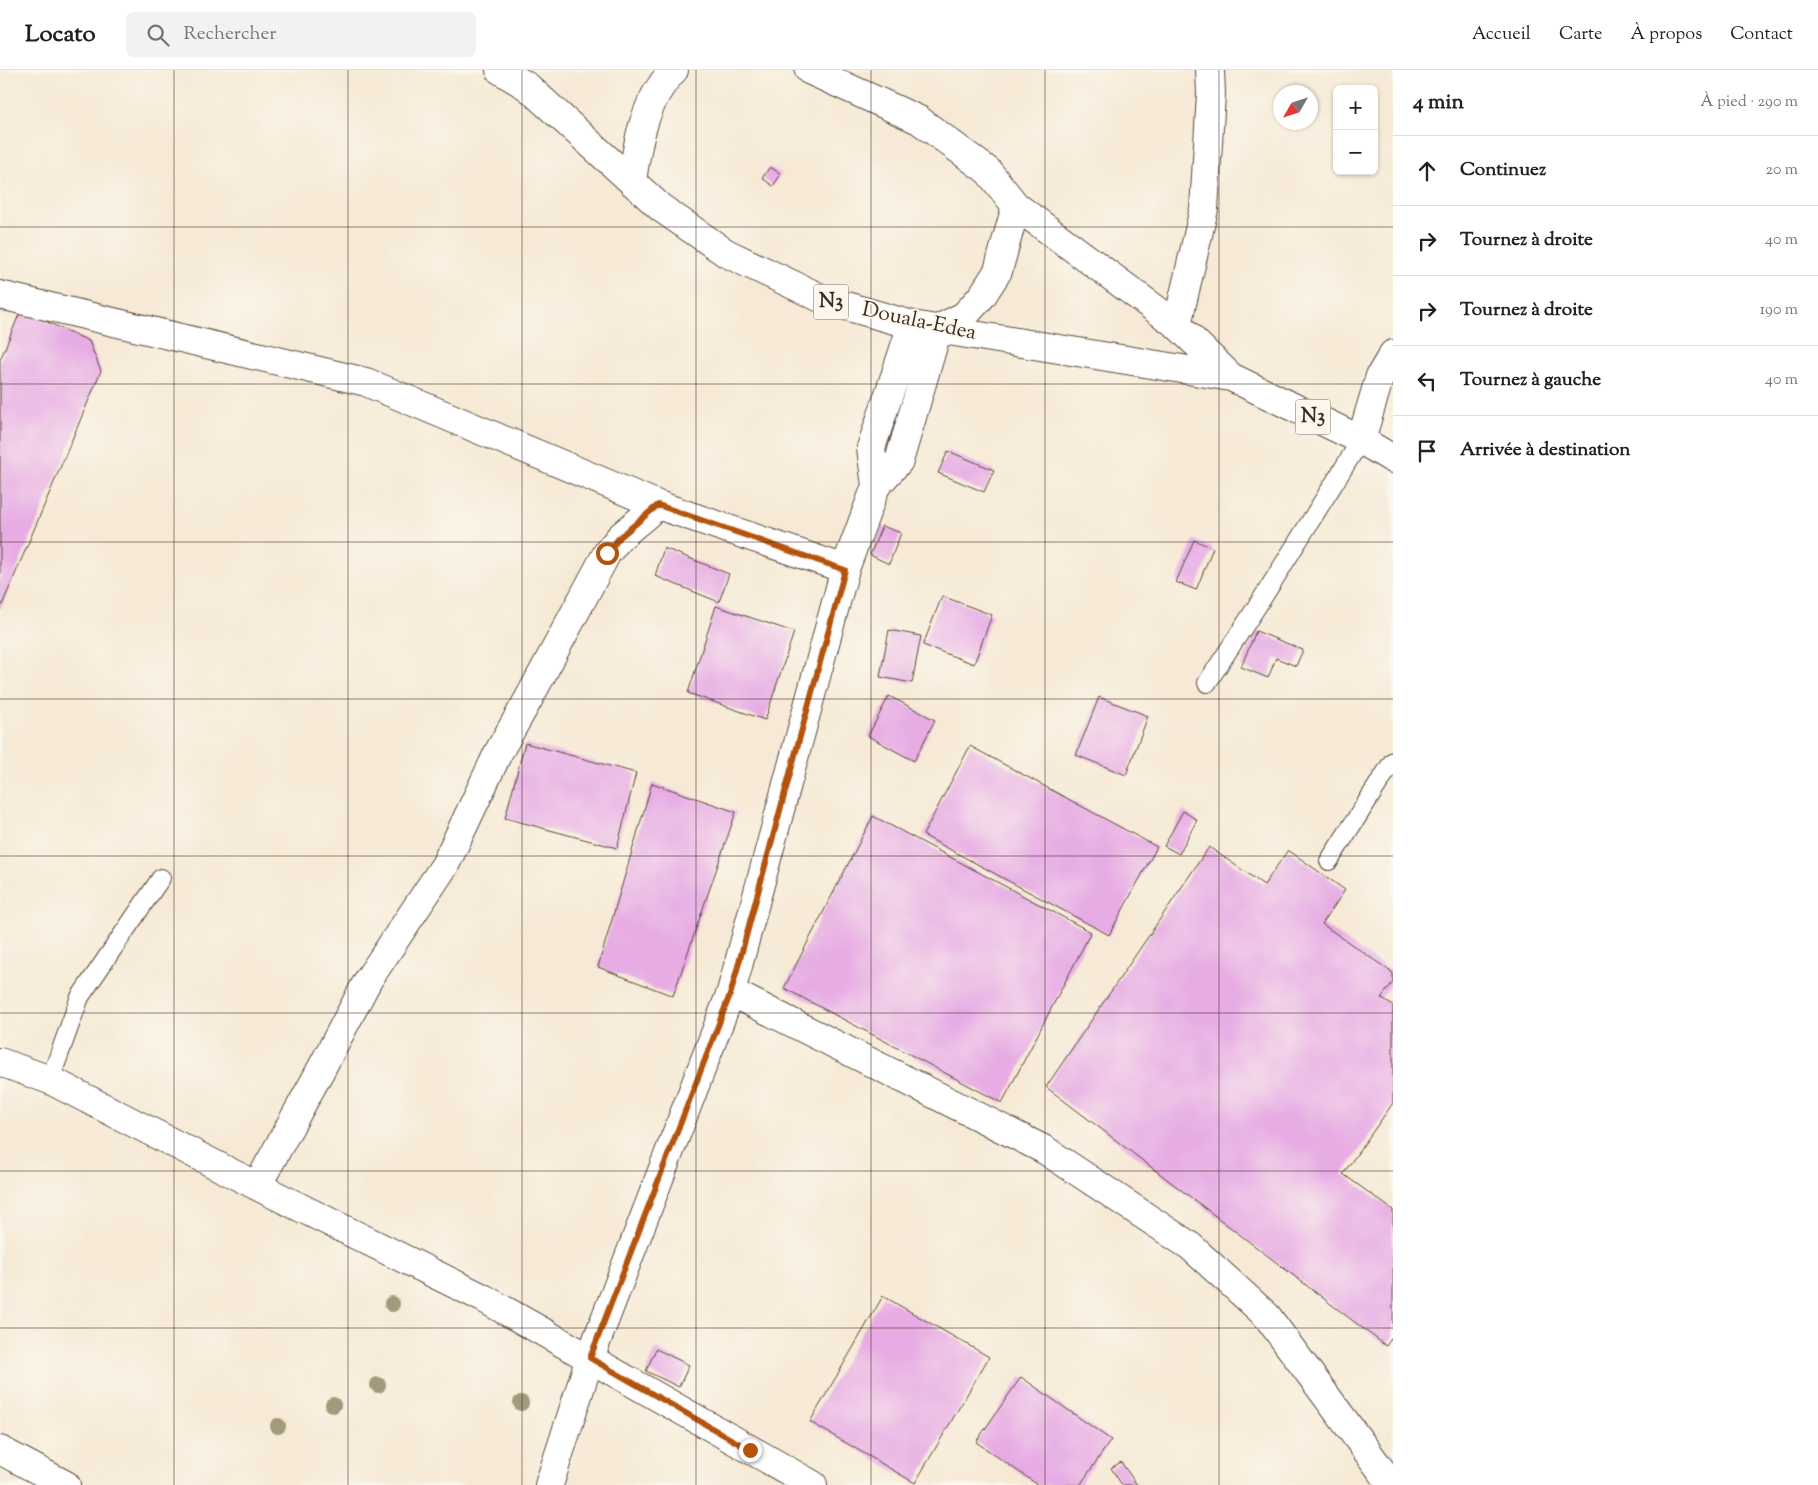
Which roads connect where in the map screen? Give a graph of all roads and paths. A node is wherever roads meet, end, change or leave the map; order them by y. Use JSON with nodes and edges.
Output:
{"nodes":[{"id":1,"x":500,"y":70,"type":"edge"},
{"id":2,"x":674,"y":70,"type":"edge"},
{"id":3,"x":809,"y":70,"type":"edge"},
{"id":4,"x":1210,"y":70,"type":"edge"},
{"id":5,"x":632,"y":182,"type":"junction"},
{"id":6,"x":1016,"y":206,"type":"junction"},
{"id":7,"x":0,"y":295,"type":"edge"},
{"id":8,"x":1177,"y":325,"type":"junction"},
{"id":9,"x":925,"y":327,"type":"junction"},
{"id":10,"x":1393,"y":354,"type":"edge"},
{"id":11,"x":1231,"y":377,"type":"junction"},
{"id":12,"x":1361,"y":440,"type":"junction"},
{"id":13,"x":1393,"y":459,"type":"edge"},
{"id":14,"x":658,"y":505,"type":"junction"},
{"id":15,"x":845,"y":570,"type":"junction"},
{"id":16,"x":1207,"y":683,"type":"dead end"},
{"id":17,"x":1393,"y":760,"type":"edge"},
{"id":18,"x":1329,"y":861,"type":"dead end"},
{"id":19,"x":161,"y":878,"type":"dead end"},
{"id":20,"x":731,"y":992,"type":"junction"},
{"id":21,"x":0,"y":1062,"type":"edge"},
{"id":22,"x":50,"y":1080,"type":"junction"},
{"id":23,"x":257,"y":1186,"type":"junction"},
{"id":24,"x":590,"y":1358,"type":"junction"},
{"id":25,"x":0,"y":1450,"type":"edge"},
{"id":26,"x":66,"y":1485,"type":"edge"},
{"id":27,"x":549,"y":1485,"type":"edge"},
{"id":28,"x":813,"y":1485,"type":"edge"},
{"id":29,"x":1392,"y":1485,"type":"edge"}],
"edges":[{"from":1,"to":5,"type":"main road","name":"Douala-Edea","number":"N3"},
{"from":2,"to":5,"type":"main road"},
{"from":3,"to":6,"type":"main road","name":"Douala-Edea","number":"N3"},
{"from":4,"to":8,"type":"main road"},
{"from":5,"to":9,"type":"main road","name":"Douala-Edea","number":"N3"},
{"from":6,"to":8,"type":"main road","name":"Douala-Edea","number":"N3"},
{"from":6,"to":9,"type":"main road"},
{"from":7,"to":14,"type":"main road"},
{"from":8,"to":11,"type":"main road","name":"Douala-Edea","number":"N3"},
{"from":9,"to":11,"type":"main road","name":"Douala-Edea","number":"N3"},
{"from":9,"to":15,"type":"main road"},
{"from":10,"to":12,"type":"main road"},
{"from":11,"to":12,"type":"main road","name":"Douala-Edea","number":"N3"},
{"from":12,"to":13,"type":"main road","name":"Douala-Edea","number":"N3"},
{"from":12,"to":16,"type":"lane"},
{"from":14,"to":15,"type":"main road"},
{"from":14,"to":23,"type":"main road"},
{"from":15,"to":20,"type":"main road"},
{"from":17,"to":18,"type":"lane"},
{"from":19,"to":22,"type":"lane"},
{"from":20,"to":24,"type":"main road"},
{"from":20,"to":29,"type":"main road"},
{"from":21,"to":22,"type":"main road"},
{"from":22,"to":23,"type":"main road"},
{"from":23,"to":24,"type":"main road"},
{"from":24,"to":27,"type":"main road"},
{"from":24,"to":28,"type":"main road"},
{"from":25,"to":26,"type":"main road"}]}
